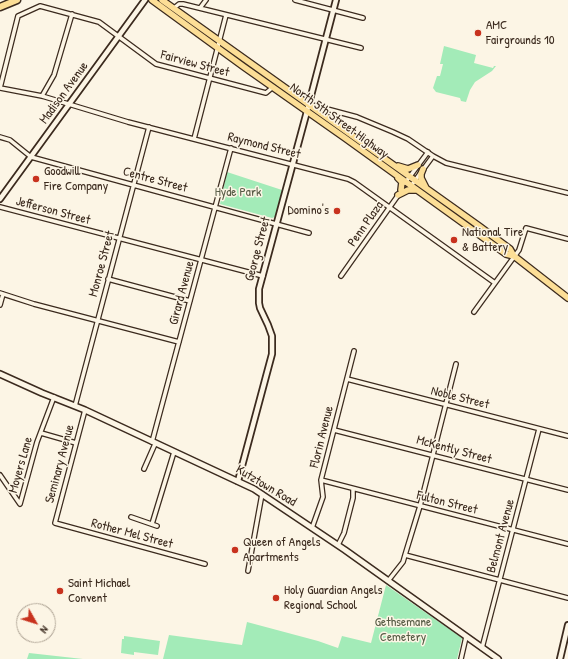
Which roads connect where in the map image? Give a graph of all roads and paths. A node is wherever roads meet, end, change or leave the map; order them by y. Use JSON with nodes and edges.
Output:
{"nodes":[{"id":1,"x":17,"y":0,"type":"edge"},
{"id":2,"x":146,"y":0,"type":"edge"},
{"id":3,"x":152,"y":0,"type":"edge"},
{"id":4,"x":162,"y":0,"type":"edge"},
{"id":5,"x":206,"y":0,"type":"edge"},
{"id":6,"x":295,"y":0,"type":"edge"},
{"id":7,"x":336,"y":0,"type":"edge"},
{"id":8,"x":0,"y":7,"type":"edge"},
{"id":9,"x":174,"y":8,"type":"junction"},
{"id":10,"x":200,"y":8,"type":"junction"},
{"id":11,"x":333,"y":10,"type":"junction"},
{"id":12,"x":72,"y":14,"type":"junction"},
{"id":13,"x":226,"y":15,"type":"junction"},
{"id":14,"x":363,"y":18,"type":"dead end"},
{"id":15,"x":119,"y":36,"type":"junction"},
{"id":16,"x":325,"y":39,"type":"junction"},
{"id":17,"x":220,"y":41,"type":"junction"},
{"id":18,"x":218,"y":48,"type":"junction"},
{"id":19,"x":361,"y":48,"type":"dead end"},
{"id":20,"x":209,"y":78,"type":"junction"},
{"id":21,"x":0,"y":88,"type":"edge"},
{"id":22,"x":274,"y":88,"type":"junction"},
{"id":23,"x":42,"y":96,"type":"junction"},
{"id":24,"x":70,"y":104,"type":"junction"},
{"id":25,"x":309,"y":104,"type":"junction"},
{"id":26,"x":307,"y":111,"type":"junction"},
{"id":27,"x":149,"y":127,"type":"junction"},
{"id":28,"x":0,"y":137,"type":"edge"},
{"id":29,"x":194,"y":139,"type":"junction"},
{"id":30,"x":231,"y":148,"type":"junction"},
{"id":31,"x":428,"y":152,"type":"junction"},
{"id":32,"x":433,"y":156,"type":"junction"},
{"id":33,"x":31,"y":157,"type":"junction"},
{"id":34,"x":293,"y":164,"type":"junction"},
{"id":35,"x":394,"y":165,"type":"junction"},
{"id":36,"x":420,"y":167,"type":"junction"},
{"id":37,"x":395,"y":174,"type":"junction"},
{"id":38,"x":410,"y":176,"type":"junction"},
{"id":39,"x":415,"y":180,"type":"junction"},
{"id":40,"x":405,"y":182,"type":"junction"},
{"id":41,"x":134,"y":184,"type":"junction"},
{"id":42,"x":411,"y":186,"type":"junction"},
{"id":43,"x":428,"y":190,"type":"junction"},
{"id":44,"x":418,"y":191,"type":"junction"},
{"id":45,"x":400,"y":193,"type":"junction"},
{"id":46,"x":568,"y":193,"type":"edge"},
{"id":47,"x":0,"y":199,"type":"edge"},
{"id":48,"x":216,"y":206,"type":"junction"},
{"id":49,"x":0,"y":207,"type":"edge"},
{"id":50,"x":390,"y":208,"type":"junction"},
{"id":51,"x":277,"y":224,"type":"junction"},
{"id":52,"x":309,"y":233,"type":"dead end"},
{"id":53,"x":119,"y":238,"type":"junction"},
{"id":54,"x":568,"y":238,"type":"edge"},
{"id":55,"x":514,"y":256,"type":"junction"},
{"id":56,"x":201,"y":259,"type":"junction"},
{"id":57,"x":263,"y":276,"type":"junction"},
{"id":58,"x":341,"y":276,"type":"dead end"},
{"id":59,"x":108,"y":279,"type":"junction"},
{"id":60,"x":495,"y":283,"type":"junction"},
{"id":61,"x":2,"y":293,"type":"edge"},
{"id":62,"x":568,"y":298,"type":"edge"},
{"id":63,"x":190,"y":301,"type":"junction"},
{"id":64,"x":0,"y":305,"type":"edge"},
{"id":65,"x":474,"y":312,"type":"dead end"},
{"id":66,"x":97,"y":321,"type":"junction"},
{"id":67,"x":179,"y":342,"type":"junction"},
{"id":68,"x":354,"y":351,"type":"dead end"},
{"id":69,"x":456,"y":364,"type":"dead end"},
{"id":70,"x":0,"y":374,"type":"edge"},
{"id":71,"x":347,"y":379,"type":"junction"},
{"id":72,"x":54,"y":397,"type":"junction"},
{"id":73,"x":445,"y":405,"type":"junction"},
{"id":74,"x":75,"y":406,"type":"junction"},
{"id":75,"x":85,"y":410,"type":"junction"},
{"id":76,"x":538,"y":429,"type":"junction"},
{"id":77,"x":334,"y":430,"type":"junction"},
{"id":78,"x":41,"y":433,"type":"junction"},
{"id":79,"x":568,"y":436,"type":"edge"},
{"id":80,"x":76,"y":443,"type":"junction"},
{"id":81,"x":154,"y":443,"type":"junction"},
{"id":82,"x":174,"y":452,"type":"junction"},
{"id":83,"x":432,"y":454,"type":"junction"},
{"id":84,"x":144,"y":469,"type":"dead end"},
{"id":85,"x":0,"y":475,"type":"edge"},
{"id":86,"x":526,"y":479,"type":"junction"},
{"id":87,"x":321,"y":480,"type":"junction"},
{"id":88,"x":238,"y":481,"type":"junction"},
{"id":89,"x":353,"y":489,"type":"junction"},
{"id":90,"x":568,"y":490,"type":"edge"},
{"id":91,"x":262,"y":494,"type":"junction"},
{"id":92,"x":420,"y":506,"type":"junction"},
{"id":93,"x":131,"y":517,"type":"dead end"},
{"id":94,"x":55,"y":524,"type":"joint"},
{"id":95,"x":152,"y":524,"type":"junction"},
{"id":96,"x":157,"y":526,"type":"dead end"},
{"id":97,"x":312,"y":528,"type":"junction"},
{"id":98,"x":512,"y":530,"type":"junction"},
{"id":99,"x":568,"y":544,"type":"edge"},
{"id":100,"x":338,"y":545,"type":"junction"},
{"id":101,"x":405,"y":555,"type":"junction"},
{"id":102,"x":205,"y":564,"type":"dead end"},
{"id":103,"x":248,"y":571,"type":"dead end"},
{"id":104,"x":500,"y":580,"type":"junction"},
{"id":105,"x":388,"y":581,"type":"junction"},
{"id":106,"x":568,"y":598,"type":"edge"},
{"id":107,"x":568,"y":625,"type":"edge"},
{"id":108,"x":466,"y":637,"type":"junction"},
{"id":109,"x":482,"y":648,"type":"junction"},
{"id":110,"x":562,"y":650,"type":"junction"},
{"id":111,"x":568,"y":651,"type":"edge"},
{"id":112,"x":461,"y":659,"type":"edge"},
{"id":113,"x":498,"y":659,"type":"edge"},
{"id":114,"x":560,"y":659,"type":"edge"}],
"edges":[{"from":1,"to":8,"type":"highway"},
{"from":2,"to":15,"type":"street","name":"Madison Avenue"},
{"from":3,"to":18,"type":"main road","name":"North 5th Street Highway"},
{"from":4,"to":9,"type":"main road","name":"North 5th Street Highway"},
{"from":5,"to":10,"type":"street"},
{"from":6,"to":11,"type":"street"},
{"from":7,"to":11,"type":"street","name":"George Street"},
{"from":9,"to":10,"type":"street"},
{"from":9,"to":17,"type":"main road","name":"North 5th Street Highway"},
{"from":10,"to":13,"type":"street"},
{"from":11,"to":14,"type":"street"},
{"from":11,"to":16,"type":"street","name":"George Street"},
{"from":12,"to":15,"type":"street","name":"Fairview Street"},
{"from":12,"to":21,"type":"street","name":"Fairview Street"},
{"from":12,"to":23,"type":"street"},
{"from":13,"to":16,"type":"street"},
{"from":13,"to":17,"type":"street"},
{"from":15,"to":20,"type":"street","name":"Fairview Street"},
{"from":15,"to":24,"type":"street","name":"Madison Avenue"},
{"from":16,"to":19,"type":"street"},
{"from":16,"to":25,"type":"street","name":"George Street"},
{"from":17,"to":18,"type":"street"},
{"from":17,"to":25,"type":"main road","name":"North 5th Street Highway"},
{"from":18,"to":20,"type":"street"},
{"from":18,"to":22,"type":"main road","name":"North 5th Street Highway"},
{"from":20,"to":22,"type":"street","name":"Fairview Street"},
{"from":20,"to":29,"type":"street"},
{"from":21,"to":23,"type":"street","name":"Raymond Street"},
{"from":22,"to":26,"type":"main road","name":"North 5th Street Highway"},
{"from":23,"to":24,"type":"street","name":"Raymond Street"},
{"from":24,"to":27,"type":"street","name":"Raymond Street"},
{"from":24,"to":33,"type":"street","name":"Madison Avenue"},
{"from":25,"to":26,"type":"street","name":"George Street"},
{"from":25,"to":31,"type":"street"},
{"from":25,"to":35,"type":"main road","name":"North 5th Street Highway"},
{"from":26,"to":34,"type":"street","name":"George Street"},
{"from":26,"to":37,"type":"main road","name":"North 5th Street Highway"},
{"from":27,"to":29,"type":"street","name":"Raymond Street"},
{"from":27,"to":41,"type":"street","name":"Monroe Street"},
{"from":28,"to":33,"type":"street","name":"Centre Street"},
{"from":29,"to":30,"type":"street","name":"Raymond Street"},
{"from":30,"to":34,"type":"street","name":"Raymond Street"},
{"from":30,"to":48,"type":"street","name":"Girard Avenue"},
{"from":31,"to":32,"type":"street"},
{"from":31,"to":36,"type":"street"},
{"from":32,"to":36,"type":"street"},
{"from":32,"to":46,"type":"street"},
{"from":33,"to":41,"type":"street","name":"Centre Street"},
{"from":33,"to":47,"type":"street","name":"Madison Avenue"},
{"from":34,"to":50,"type":"street","name":"Raymond Street"},
{"from":34,"to":51,"type":"street","name":"George Street"},
{"from":35,"to":36,"type":"main road"},
{"from":35,"to":38,"type":"main road","name":"North 5th Street Highway"},
{"from":36,"to":38,"type":"street","name":"Penn Plaza"},
{"from":36,"to":39,"type":"street"},
{"from":36,"to":43,"type":"main road"},
{"from":37,"to":40,"type":"main road","name":"North 5th Street Highway"},
{"from":37,"to":45,"type":"main road"},
{"from":38,"to":39,"type":"main road","name":"North 5th Street Highway"},
{"from":38,"to":40,"type":"street","name":"Penn Plaza"},
{"from":39,"to":42,"type":"street"},
{"from":39,"to":43,"type":"main road","name":"North 5th Street Highway"},
{"from":40,"to":42,"type":"main road","name":"North 5th Street Highway"},
{"from":40,"to":45,"type":"street","name":"Penn Plaza"},
{"from":41,"to":48,"type":"street","name":"Centre Street"},
{"from":41,"to":53,"type":"street","name":"Monroe Street"},
{"from":42,"to":44,"type":"main road","name":"North 5th Street Highway"},
{"from":43,"to":55,"type":"main road","name":"North 5th Street Highway"},
{"from":44,"to":45,"type":"main road"},
{"from":44,"to":55,"type":"main road","name":"North 5th Street Highway"},
{"from":45,"to":50,"type":"street","name":"Penn Plaza"},
{"from":48,"to":51,"type":"street","name":"Centre Street"},
{"from":48,"to":56,"type":"street","name":"Girard Avenue"},
{"from":49,"to":53,"type":"street","name":"Jefferson Street"},
{"from":50,"to":58,"type":"street","name":"Penn Plaza"},
{"from":50,"to":60,"type":"street","name":"Raymond Street"},
{"from":51,"to":52,"type":"street","name":"Centre Street"},
{"from":51,"to":57,"type":"street","name":"George Street"},
{"from":53,"to":56,"type":"street","name":"Jefferson Street"},
{"from":53,"to":59,"type":"street","name":"Monroe Street"},
{"from":54,"to":55,"type":"street"},
{"from":55,"to":60,"type":"street"},
{"from":55,"to":62,"type":"main road","name":"North 5th Street Highway"},
{"from":56,"to":57,"type":"street","name":"Jefferson Street"},
{"from":56,"to":63,"type":"street","name":"Girard Avenue"},
{"from":57,"to":88,"type":"street","name":"George Street"},
{"from":59,"to":63,"type":"street"},
{"from":59,"to":66,"type":"street","name":"Monroe Street"},
{"from":60,"to":65,"type":"street"},
{"from":61,"to":64,"type":"street"},
{"from":61,"to":66,"type":"street"},
{"from":63,"to":67,"type":"street","name":"Girard Avenue"},
{"from":66,"to":67,"type":"street"},
{"from":66,"to":74,"type":"street","name":"Monroe Street"},
{"from":67,"to":81,"type":"street","name":"Girard Avenue"},
{"from":68,"to":71,"type":"street","name":"Florin Avenue"},
{"from":69,"to":73,"type":"street"},
{"from":70,"to":72,"type":"main road","name":"Kutztown Road"},
{"from":71,"to":73,"type":"street","name":"Noble Street"},
{"from":71,"to":77,"type":"street","name":"Florin Avenue"},
{"from":72,"to":74,"type":"main road","name":"Kutztown Road"},
{"from":72,"to":78,"type":"street","name":"Moyers Lane"},
{"from":73,"to":76,"type":"street","name":"Noble Street"},
{"from":73,"to":83,"type":"street"},
{"from":74,"to":75,"type":"main road","name":"Kutztown Road"},
{"from":75,"to":80,"type":"street","name":"Seminary Avenue"},
{"from":75,"to":81,"type":"main road","name":"Kutztown Road"},
{"from":76,"to":79,"type":"street","name":"Noble Street"},
{"from":76,"to":86,"type":"street","name":"Belmont Avenue"},
{"from":77,"to":83,"type":"street","name":"McKently Street"},
{"from":77,"to":87,"type":"street","name":"Florin Avenue"},
{"from":78,"to":80,"type":"street"},
{"from":78,"to":85,"type":"street","name":"Moyers Lane"},
{"from":80,"to":94,"type":"street","name":"Seminary Avenue"},
{"from":81,"to":82,"type":"main road","name":"Kutztown Road"},
{"from":81,"to":84,"type":"street","name":"Girard Avenue"},
{"from":82,"to":88,"type":"main road","name":"Kutztown Road"},
{"from":82,"to":95,"type":"street"},
{"from":83,"to":86,"type":"street","name":"McKently Street"},
{"from":83,"to":92,"type":"street"},
{"from":86,"to":90,"type":"street","name":"McKently Street"},
{"from":86,"to":98,"type":"street","name":"Belmont Avenue"},
{"from":87,"to":89,"type":"street","name":"Fulton Street"},
{"from":87,"to":97,"type":"street","name":"Florin Avenue"},
{"from":88,"to":91,"type":"main road","name":"Kutztown Road"},
{"from":89,"to":92,"type":"street","name":"Fulton Street"},
{"from":89,"to":100,"type":"street"},
{"from":91,"to":97,"type":"main road","name":"Kutztown Road"},
{"from":91,"to":103,"type":"street"},
{"from":92,"to":98,"type":"street","name":"Fulton Street"},
{"from":92,"to":101,"type":"street"},
{"from":93,"to":95,"type":"street"},
{"from":94,"to":102,"type":"street","name":"Rother Mel Street"},
{"from":95,"to":96,"type":"street"},
{"from":97,"to":100,"type":"main road","name":"Kutztown Road"},
{"from":98,"to":99,"type":"street","name":"Fulton Street"},
{"from":98,"to":104,"type":"street","name":"Belmont Avenue"},
{"from":100,"to":105,"type":"main road","name":"Kutztown Road"},
{"from":101,"to":104,"type":"street"},
{"from":101,"to":105,"type":"street"},
{"from":104,"to":106,"type":"street"},
{"from":104,"to":109,"type":"street","name":"Belmont Avenue"},
{"from":105,"to":108,"type":"main road","name":"Kutztown Road"},
{"from":107,"to":110,"type":"street"},
{"from":108,"to":109,"type":"main road","name":"Kutztown Road"},
{"from":108,"to":112,"type":"street"},
{"from":109,"to":113,"type":"main road","name":"Kutztown Road"},
{"from":110,"to":111,"type":"street"},
{"from":110,"to":114,"type":"street"}]}
